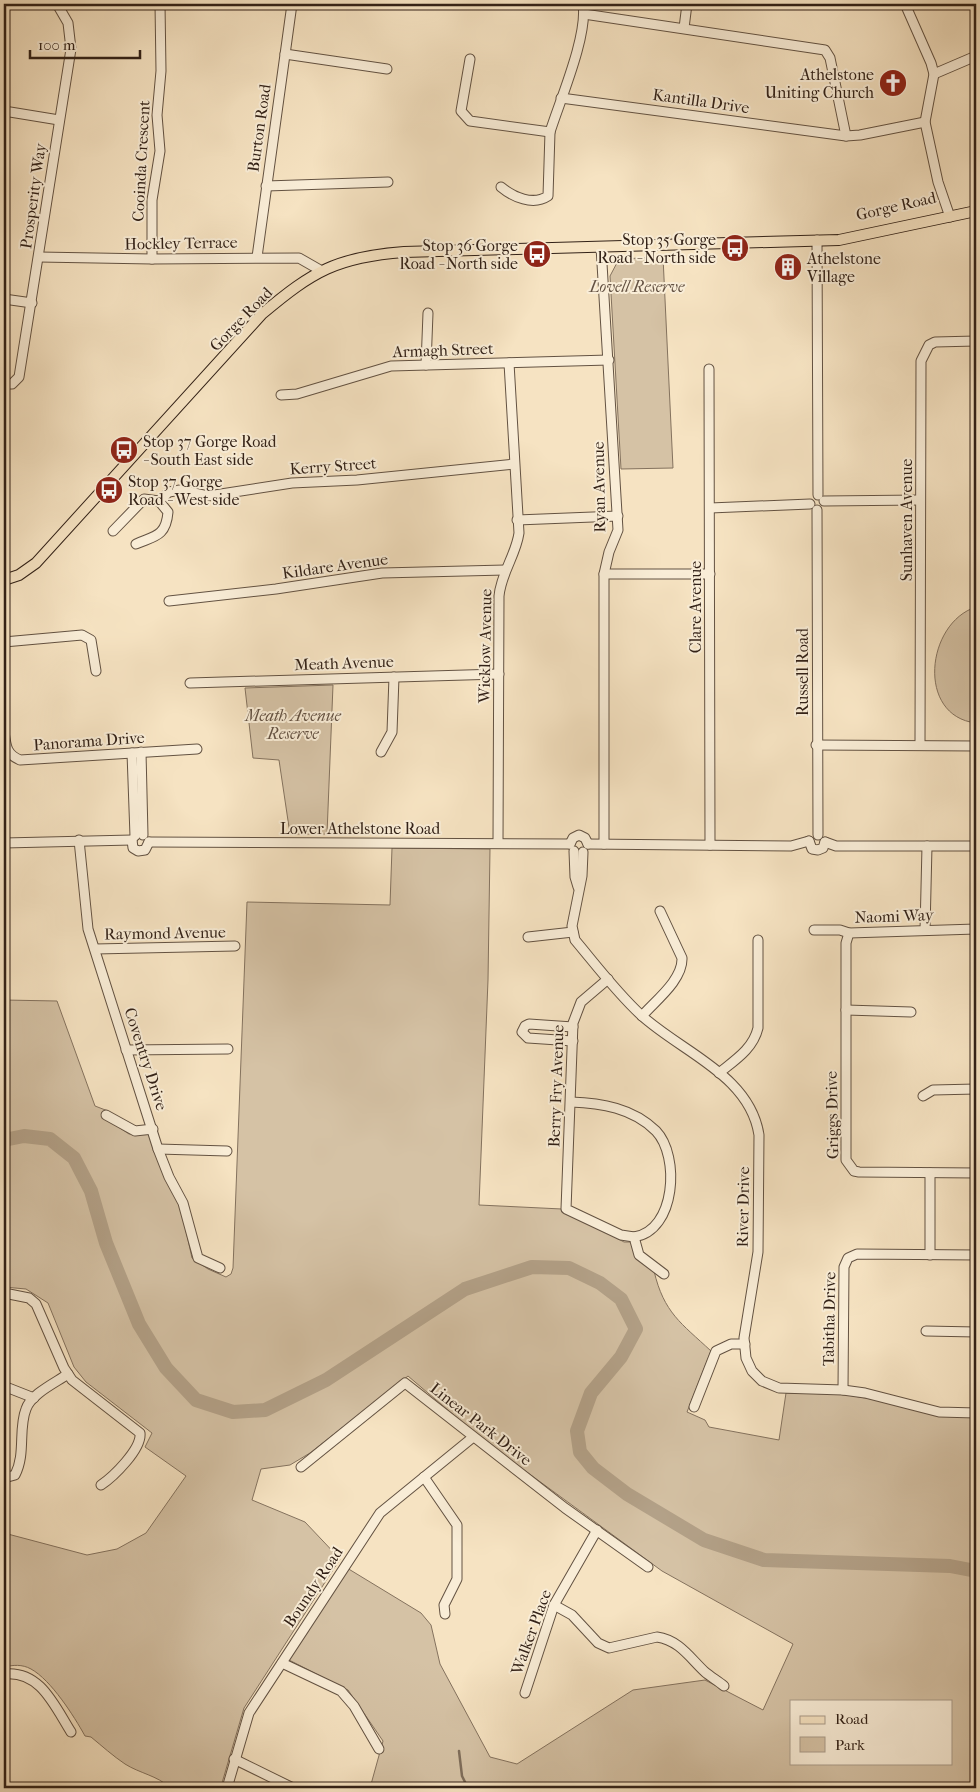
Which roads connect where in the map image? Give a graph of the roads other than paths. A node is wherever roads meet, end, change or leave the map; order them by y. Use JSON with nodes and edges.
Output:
{"nodes":[{"id":1,"x":57,"y":4,"type":"edge"},
{"id":2,"x":160,"y":4,"type":"edge"},
{"id":3,"x":292,"y":4,"type":"edge"},
{"id":4,"x":583,"y":4,"type":"edge"},
{"id":5,"x":687,"y":4,"type":"edge"},
{"id":6,"x":905,"y":4,"type":"edge"},
{"id":7,"x":584,"y":14,"type":"junction"},
{"id":8,"x":684,"y":28,"type":"junction"},
{"id":9,"x":285,"y":54,"type":"junction"},
{"id":10,"x":976,"y":56,"type":"edge"},
{"id":11,"x":470,"y":59,"type":"dead end"},
{"id":12,"x":387,"y":69,"type":"dead end"},
{"id":13,"x":934,"y":74,"type":"junction"},
{"id":14,"x":561,"y":98,"type":"junction"},
{"id":15,"x":4,"y":111,"type":"edge"},
{"id":16,"x":59,"y":120,"type":"junction"},
{"id":17,"x":925,"y":122,"type":"junction"},
{"id":18,"x":550,"y":132,"type":"junction"},
{"id":19,"x":846,"y":136,"type":"junction"},
{"id":20,"x":388,"y":182,"type":"dead end"},
{"id":21,"x":266,"y":186,"type":"junction"},
{"id":22,"x":501,"y":186,"type":"dead end"},
{"id":23,"x":976,"y":203,"type":"edge"},
{"id":24,"x":976,"y":211,"type":"edge"},
{"id":25,"x":948,"y":213,"type":"junction"},
{"id":26,"x":820,"y":240,"type":"junction"},
{"id":27,"x":601,"y":247,"type":"junction"},
{"id":28,"x":39,"y":257,"type":"junction"},
{"id":29,"x":257,"y":257,"type":"junction"},
{"id":30,"x":152,"y":259,"type":"junction"},
{"id":31,"x":320,"y":270,"type":"junction"},
{"id":32,"x":4,"y":299,"type":"edge"},
{"id":33,"x":32,"y":303,"type":"junction"},
{"id":34,"x":428,"y":313,"type":"dead end"},
{"id":35,"x":976,"y":342,"type":"edge"},
{"id":36,"x":609,"y":360,"type":"junction"},
{"id":37,"x":509,"y":362,"type":"junction"},
{"id":38,"x":426,"y":364,"type":"junction"},
{"id":39,"x":709,"y":369,"type":"dead end"},
{"id":40,"x":4,"y":384,"type":"edge"},
{"id":41,"x":281,"y":395,"type":"dead end"},
{"id":42,"x":514,"y":464,"type":"junction"},
{"id":43,"x":821,"y":498,"type":"junction"},
{"id":44,"x":920,"y":500,"type":"junction"},
{"id":45,"x":159,"y":501,"type":"junction"},
{"id":46,"x":814,"y":507,"type":"junction"},
{"id":47,"x":710,"y":508,"type":"junction"},
{"id":48,"x":618,"y":516,"type":"junction"},
{"id":49,"x":517,"y":520,"type":"junction"},
{"id":50,"x":113,"y":531,"type":"dead end"},
{"id":51,"x":136,"y":544,"type":"dead end"},
{"id":52,"x":505,"y":570,"type":"junction"},
{"id":53,"x":604,"y":574,"type":"junction"},
{"id":54,"x":710,"y":574,"type":"junction"},
{"id":55,"x":4,"y":580,"type":"edge"},
{"id":56,"x":169,"y":601,"type":"dead end"},
{"id":57,"x":4,"y":642,"type":"edge"},
{"id":58,"x":96,"y":671,"type":"dead end"},
{"id":59,"x":499,"y":674,"type":"junction"},
{"id":60,"x":394,"y":677,"type":"junction"},
{"id":61,"x":190,"y":683,"type":"dead end"},
{"id":62,"x":4,"y":731,"type":"edge"},
{"id":63,"x":816,"y":745,"type":"junction"},
{"id":64,"x":920,"y":745,"type":"junction"},
{"id":65,"x":976,"y":746,"type":"edge"},
{"id":66,"x":196,"y":749,"type":"dead end"},
{"id":67,"x":381,"y":752,"type":"dead end"},
{"id":68,"x":136,"y":753,"type":"junction"},
{"id":69,"x":818,"y":835,"type":"junction"},
{"id":70,"x":140,"y":838,"type":"junction"},
{"id":71,"x":79,"y":840,"type":"junction"},
{"id":72,"x":810,"y":841,"type":"junction"},
{"id":73,"x":825,"y":842,"type":"junction"},
{"id":74,"x":4,"y":843,"type":"edge"},
{"id":75,"x":498,"y":843,"type":"junction"},
{"id":76,"x":604,"y":844,"type":"junction"},
{"id":77,"x":710,"y":845,"type":"junction"},
{"id":78,"x":927,"y":846,"type":"junction"},
{"id":79,"x":976,"y":846,"type":"edge"},
{"id":80,"x":579,"y":848,"type":"junction"},
{"id":81,"x":660,"y":911,"type":"dead end"},
{"id":82,"x":976,"y":929,"type":"edge"},
{"id":83,"x":814,"y":930,"type":"dead end"},
{"id":84,"x":925,"y":930,"type":"junction"},
{"id":85,"x":573,"y":932,"type":"junction"},
{"id":86,"x":849,"y":933,"type":"junction"},
{"id":87,"x":528,"y":937,"type":"dead end"},
{"id":88,"x":758,"y":940,"type":"dead end"},
{"id":89,"x":235,"y":946,"type":"dead end"},
{"id":90,"x":95,"y":950,"type":"junction"},
{"id":91,"x":608,"y":979,"type":"junction"},
{"id":92,"x":846,"y":1010,"type":"junction"},
{"id":93,"x":911,"y":1012,"type":"dead end"},
{"id":94,"x":642,"y":1016,"type":"junction"},
{"id":95,"x":573,"y":1027,"type":"junction"},
{"id":96,"x":572,"y":1041,"type":"junction"},
{"id":97,"x":228,"y":1049,"type":"dead end"},
{"id":98,"x":126,"y":1050,"type":"junction"},
{"id":99,"x":719,"y":1073,"type":"junction"},
{"id":100,"x":976,"y":1089,"type":"edge"},
{"id":101,"x":923,"y":1096,"type":"dead end"},
{"id":102,"x":571,"y":1102,"type":"junction"},
{"id":103,"x":106,"y":1115,"type":"dead end"},
{"id":104,"x":153,"y":1129,"type":"junction"},
{"id":105,"x":158,"y":1149,"type":"junction"},
{"id":106,"x":227,"y":1150,"type":"dead end"},
{"id":107,"x":930,"y":1173,"type":"junction"},
{"id":108,"x":976,"y":1173,"type":"edge"},
{"id":109,"x":634,"y":1237,"type":"junction"},
{"id":110,"x":930,"y":1255,"type":"junction"},
{"id":111,"x":976,"y":1255,"type":"edge"},
{"id":112,"x":220,"y":1268,"type":"dead end"},
{"id":113,"x":664,"y":1274,"type":"dead end"},
{"id":114,"x":4,"y":1293,"type":"edge"},
{"id":115,"x":926,"y":1331,"type":"dead end"},
{"id":116,"x":976,"y":1332,"type":"edge"},
{"id":117,"x":744,"y":1344,"type":"junction"},
{"id":118,"x":68,"y":1374,"type":"junction"},
{"id":119,"x":4,"y":1388,"type":"edge"},
{"id":120,"x":843,"y":1390,"type":"junction"},
{"id":121,"x":34,"y":1398,"type":"junction"},
{"id":122,"x":694,"y":1407,"type":"dead end"},
{"id":123,"x":976,"y":1414,"type":"edge"},
{"id":124,"x":472,"y":1438,"type":"junction"},
{"id":125,"x":301,"y":1467,"type":"dead end"},
{"id":126,"x":424,"y":1477,"type":"junction"},
{"id":127,"x":4,"y":1478,"type":"edge"},
{"id":128,"x":102,"y":1485,"type":"dead end"},
{"id":129,"x":597,"y":1530,"type":"junction"},
{"id":130,"x":648,"y":1567,"type":"dead end"},
{"id":131,"x":554,"y":1605,"type":"junction"},
{"id":132,"x":445,"y":1614,"type":"dead end"},
{"id":133,"x":282,"y":1663,"type":"junction"},
{"id":134,"x":4,"y":1674,"type":"edge"},
{"id":135,"x":724,"y":1686,"type":"dead end"},
{"id":136,"x":525,"y":1694,"type":"dead end"},
{"id":137,"x":71,"y":1732,"type":"dead end"},
{"id":138,"x":379,"y":1749,"type":"dead end"},
{"id":139,"x":234,"y":1758,"type":"junction"},
{"id":140,"x":227,"y":1788,"type":"edge"},
{"id":141,"x":292,"y":1788,"type":"edge"}],
"edges":[{"from":1,"to":16,"type":"street","name":"Prosperity Way"},
{"from":2,"to":30,"type":"street","name":"Cooinda Crescent"},
{"from":3,"to":9,"type":"street","name":"Burton Road"},
{"from":4,"to":7,"type":"street"},
{"from":5,"to":8,"type":"street"},
{"from":6,"to":13,"type":"street"},
{"from":7,"to":8,"type":"street"},
{"from":7,"to":14,"type":"street"},
{"from":8,"to":19,"type":"street"},
{"from":9,"to":12,"type":"street"},
{"from":9,"to":21,"type":"street","name":"Burton Road"},
{"from":10,"to":13,"type":"street"},
{"from":11,"to":18,"type":"street"},
{"from":13,"to":17,"type":"street"},
{"from":14,"to":18,"type":"street"},
{"from":14,"to":19,"type":"street","name":"Kantilla Drive"},
{"from":15,"to":16,"type":"street"},
{"from":16,"to":28,"type":"street","name":"Prosperity Way"},
{"from":17,"to":19,"type":"street","name":"Kantilla Drive"},
{"from":17,"to":25,"type":"street"},
{"from":18,"to":22,"type":"street"},
{"from":20,"to":21,"type":"street"},
{"from":21,"to":29,"type":"street","name":"Burton Road"},
{"from":23,"to":25,"type":"main road","name":"Gorge Road"},
{"from":24,"to":25,"type":"main road","name":"Gorge Road"},
{"from":25,"to":26,"type":"main road","name":"Gorge Road"},
{"from":26,"to":27,"type":"main road","name":"Gorge Road"},
{"from":26,"to":43,"type":"street"},
{"from":27,"to":31,"type":"main road","name":"Gorge Road"},
{"from":27,"to":36,"type":"street","name":"Ryan Avenue"},
{"from":28,"to":30,"type":"street","name":"Hockley Terrace"},
{"from":28,"to":33,"type":"street","name":"Prosperity Way"},
{"from":29,"to":30,"type":"street","name":"Hockley Terrace"},
{"from":29,"to":31,"type":"street","name":"Hockley Terrace"},
{"from":31,"to":55,"type":"main road","name":"Gorge Road"},
{"from":32,"to":33,"type":"street"},
{"from":33,"to":40,"type":"street","name":"Prosperity Way"},
{"from":34,"to":38,"type":"street"},
{"from":35,"to":44,"type":"street","name":"Sunhaven Avenue"},
{"from":36,"to":37,"type":"street","name":"Armagh Street"},
{"from":36,"to":48,"type":"street","name":"Ryan Avenue"},
{"from":37,"to":38,"type":"street","name":"Armagh Street"},
{"from":37,"to":42,"type":"street","name":"Wicklow Avenue"},
{"from":38,"to":41,"type":"street","name":"Armagh Street"},
{"from":39,"to":47,"type":"street","name":"Clare Avenue"},
{"from":42,"to":45,"type":"street","name":"Kerry Street"},
{"from":42,"to":49,"type":"street","name":"Wicklow Avenue"},
{"from":43,"to":44,"type":"street"},
{"from":43,"to":46,"type":"street"},
{"from":43,"to":46,"type":"street"},
{"from":44,"to":64,"type":"street","name":"Sunhaven Avenue"},
{"from":45,"to":50,"type":"street","name":"Kerry Street"},
{"from":45,"to":51,"type":"street"},
{"from":46,"to":47,"type":"street"},
{"from":46,"to":63,"type":"street","name":"Russell Road"},
{"from":47,"to":54,"type":"street","name":"Clare Avenue"},
{"from":48,"to":49,"type":"street"},
{"from":48,"to":53,"type":"street","name":"Ryan Avenue"},
{"from":49,"to":52,"type":"street","name":"Wicklow Avenue"},
{"from":52,"to":56,"type":"street","name":"Kildare Avenue"},
{"from":52,"to":59,"type":"street","name":"Wicklow Avenue"},
{"from":53,"to":54,"type":"street"},
{"from":53,"to":76,"type":"street","name":"Ryan Avenue"},
{"from":54,"to":77,"type":"street","name":"Clare Avenue"},
{"from":57,"to":58,"type":"street"},
{"from":59,"to":60,"type":"street","name":"Meath Avenue"},
{"from":59,"to":75,"type":"street","name":"Wicklow Avenue"},
{"from":60,"to":61,"type":"street","name":"Meath Avenue"},
{"from":60,"to":67,"type":"street"},
{"from":62,"to":68,"type":"street","name":"Panorama Drive"},
{"from":63,"to":64,"type":"street"},
{"from":63,"to":69,"type":"street","name":"Russell Road"},
{"from":64,"to":65,"type":"street"},
{"from":66,"to":68,"type":"street","name":"Panorama Drive"},
{"from":68,"to":70,"type":"street"},
{"from":69,"to":72,"type":"street"},
{"from":69,"to":73,"type":"street"},
{"from":70,"to":71,"type":"street","name":"Lower Athelstone Road"},
{"from":70,"to":75,"type":"street","name":"Lower Athelstone Road"},
{"from":71,"to":74,"type":"street","name":"Lower Athelstone Road"},
{"from":71,"to":90,"type":"street","name":"Coventry Drive"},
{"from":72,"to":73,"type":"street"},
{"from":72,"to":77,"type":"street","name":"Lower Athelstone Road"},
{"from":73,"to":78,"type":"street"},
{"from":75,"to":80,"type":"street","name":"Lower Athelstone Road"},
{"from":76,"to":77,"type":"street","name":"Lower Athelstone Road"},
{"from":76,"to":80,"type":"street","name":"Lower Athelstone Road"},
{"from":78,"to":79,"type":"street"},
{"from":78,"to":84,"type":"street"},
{"from":80,"to":85,"type":"street"},
{"from":81,"to":94,"type":"street"},
{"from":82,"to":84,"type":"street","name":"Naomi Way"},
{"from":83,"to":86,"type":"street","name":"Naomi Way"},
{"from":84,"to":86,"type":"street","name":"Naomi Way"},
{"from":85,"to":87,"type":"street"},
{"from":85,"to":91,"type":"street","name":"River Drive"},
{"from":86,"to":92,"type":"street","name":"Griggs Drive"},
{"from":88,"to":99,"type":"street"},
{"from":89,"to":90,"type":"street","name":"Raymond Avenue"},
{"from":90,"to":98,"type":"street","name":"Coventry Drive"},
{"from":91,"to":94,"type":"street","name":"River Drive"},
{"from":91,"to":95,"type":"street","name":"Berry Fry Avenue"},
{"from":92,"to":93,"type":"street"},
{"from":92,"to":107,"type":"street","name":"Griggs Drive"},
{"from":94,"to":99,"type":"street","name":"River Drive"},
{"from":95,"to":96,"type":"street","name":"Berry Fry Avenue"},
{"from":95,"to":96,"type":"street"},
{"from":96,"to":102,"type":"street","name":"Berry Fry Avenue"},
{"from":97,"to":98,"type":"street"},
{"from":98,"to":104,"type":"street","name":"Coventry Drive"},
{"from":99,"to":117,"type":"street","name":"River Drive"},
{"from":100,"to":101,"type":"street"},
{"from":102,"to":109,"type":"street","name":"Berry Fry Avenue"},
{"from":102,"to":109,"type":"street"},
{"from":103,"to":104,"type":"street"},
{"from":104,"to":105,"type":"street","name":"Coventry Drive"},
{"from":105,"to":106,"type":"street"},
{"from":105,"to":112,"type":"street","name":"Coventry Drive"},
{"from":107,"to":108,"type":"street","name":"Griggs Drive"},
{"from":107,"to":110,"type":"street"},
{"from":109,"to":113,"type":"street"},
{"from":110,"to":111,"type":"street","name":"Tabitha Drive"},
{"from":110,"to":120,"type":"street","name":"Tabitha Drive"},
{"from":114,"to":118,"type":"street"},
{"from":115,"to":116,"type":"street"},
{"from":117,"to":120,"type":"street","name":"River Drive"},
{"from":117,"to":122,"type":"street"},
{"from":118,"to":121,"type":"street"},
{"from":118,"to":128,"type":"street"},
{"from":119,"to":121,"type":"street"},
{"from":120,"to":123,"type":"street","name":"River Drive"},
{"from":121,"to":127,"type":"street"},
{"from":124,"to":125,"type":"street","name":"Linear Park Drive"},
{"from":124,"to":126,"type":"street","name":"Boundy Road"},
{"from":124,"to":129,"type":"street","name":"Linear Park Drive"},
{"from":126,"to":132,"type":"street"},
{"from":126,"to":133,"type":"street","name":"Boundy Road"},
{"from":129,"to":130,"type":"street","name":"Linear Park Drive"},
{"from":129,"to":131,"type":"street","name":"Walker Place"},
{"from":131,"to":135,"type":"street"},
{"from":131,"to":136,"type":"street","name":"Walker Place"},
{"from":133,"to":138,"type":"street"},
{"from":133,"to":139,"type":"street","name":"Boundy Road"},
{"from":134,"to":137,"type":"street"},
{"from":139,"to":140,"type":"street","name":"Boundy Road"},
{"from":139,"to":141,"type":"street"}]}
